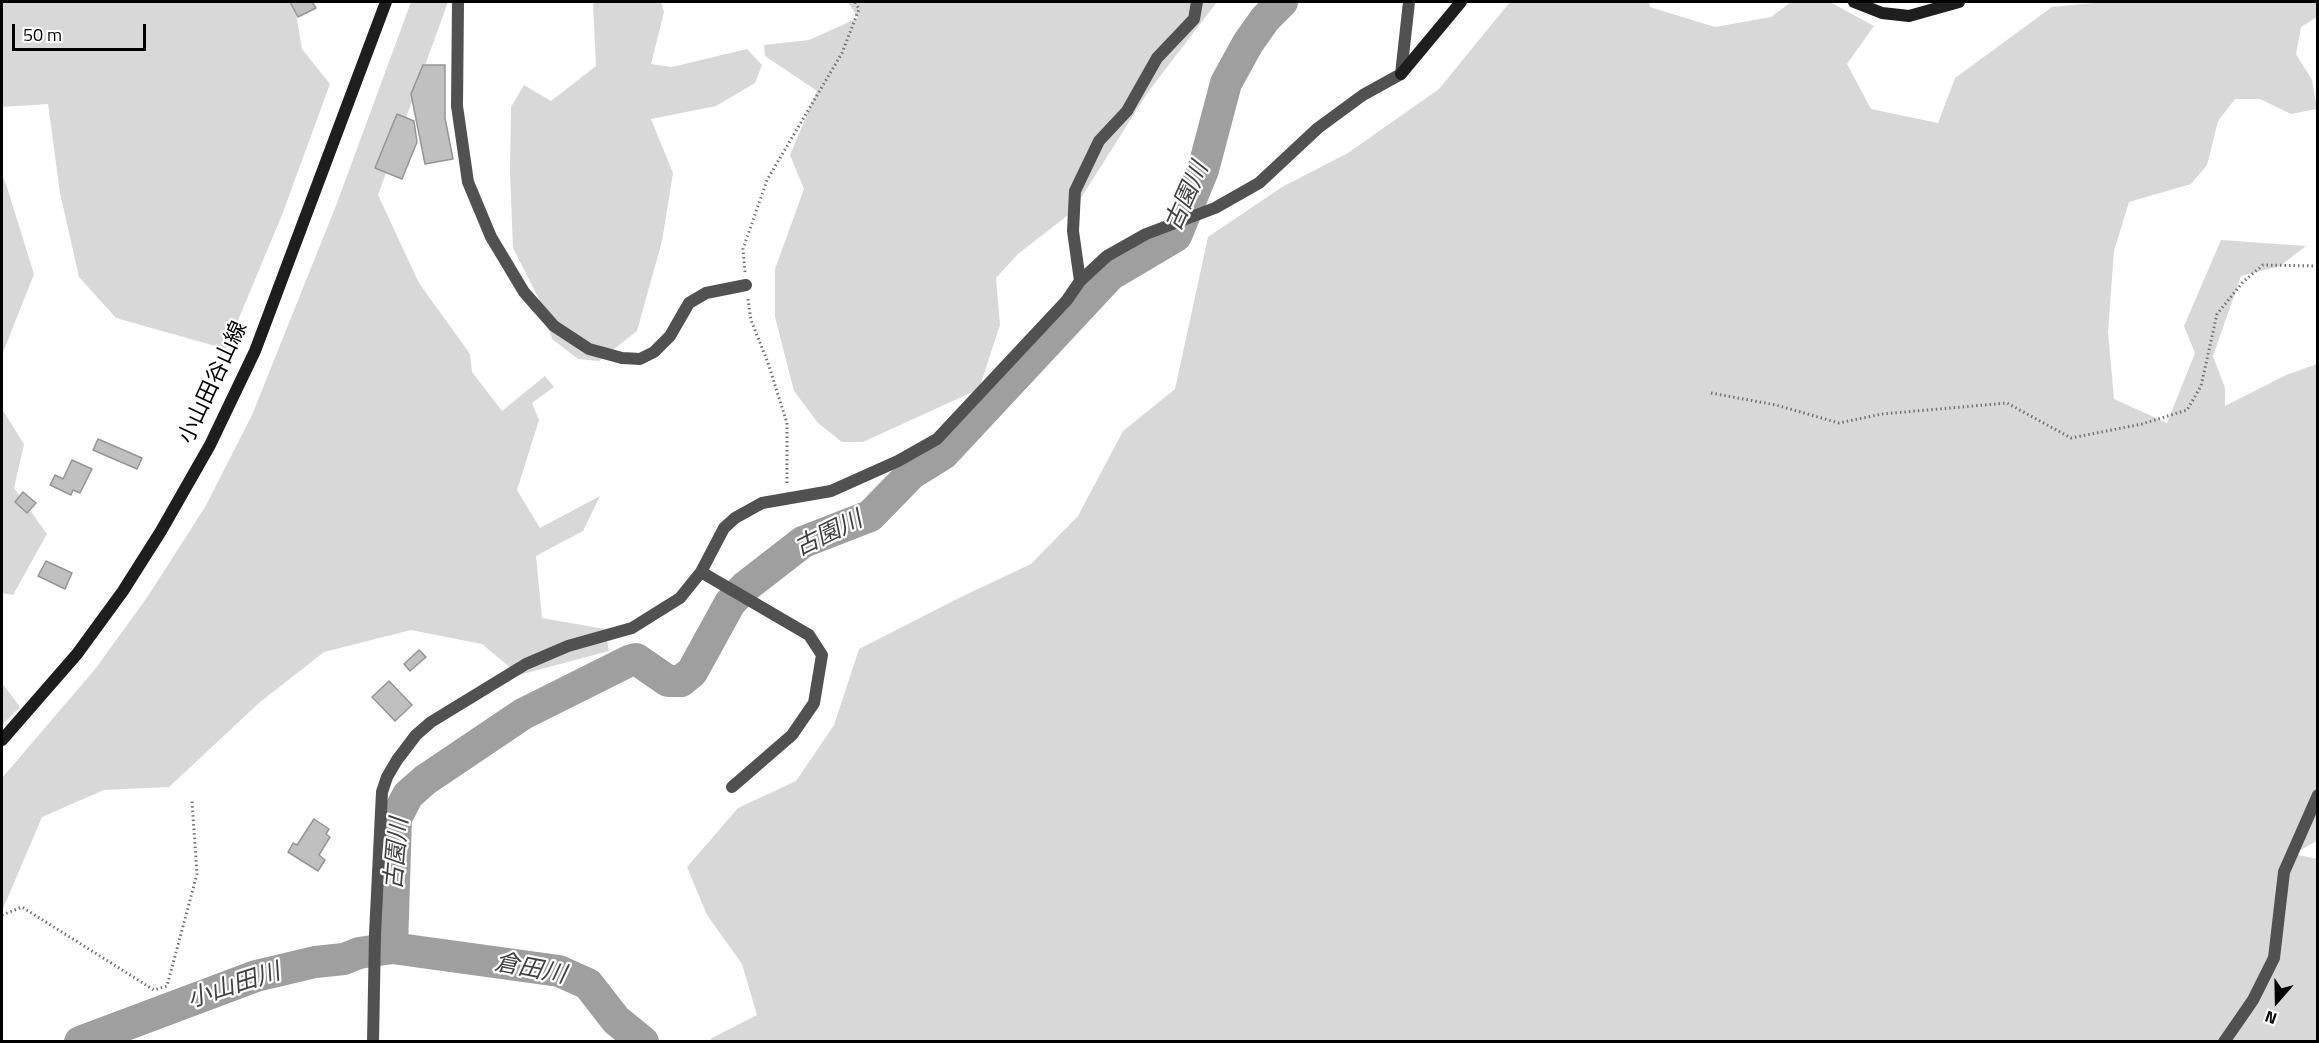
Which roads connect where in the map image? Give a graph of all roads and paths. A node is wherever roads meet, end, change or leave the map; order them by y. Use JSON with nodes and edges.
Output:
{"nodes":[{"id":1,"x":386,"y":2,"type":"edge"},
{"id":2,"x":458,"y":2,"type":"edge"},
{"id":3,"x":855,"y":2,"type":"edge"},
{"id":4,"x":1197,"y":2,"type":"edge"},
{"id":5,"x":1409,"y":2,"type":"edge"},
{"id":6,"x":1461,"y":2,"type":"edge"},
{"id":7,"x":1854,"y":2,"type":"edge"},
{"id":8,"x":1959,"y":2,"type":"edge"},
{"id":9,"x":1401,"y":74,"type":"junction"},
{"id":10,"x":2318,"y":266,"type":"edge"},
{"id":11,"x":1080,"y":280,"type":"junction"},
{"id":12,"x":746,"y":285,"type":"junction"},
{"id":13,"x":1711,"y":393,"type":"dead end"},
{"id":14,"x":786,"y":498,"type":"junction"},
{"id":15,"x":700,"y":573,"type":"junction"},
{"id":16,"x":2,"y":740,"type":"edge"},
{"id":17,"x":732,"y":787,"type":"dead end"},
{"id":18,"x":2318,"y":795,"type":"edge"},
{"id":19,"x":192,"y":801,"type":"dead end"},
{"id":20,"x":2,"y":915,"type":"edge"},
{"id":21,"x":373,"y":1041,"type":"edge"},
{"id":22,"x":2224,"y":1041,"type":"edge"}],
"edges":[{"from":1,"to":16,"type":"main road","name":"小山田谷山線"},
{"from":2,"to":12,"type":"street"},
{"from":3,"to":12,"type":"path"},
{"from":4,"to":11,"type":"street"},
{"from":5,"to":9,"type":"street"},
{"from":6,"to":9,"type":"main road"},
{"from":7,"to":8,"type":"main road"},
{"from":9,"to":11,"type":"street"},
{"from":10,"to":13,"type":"path"},
{"from":11,"to":14,"type":"street"},
{"from":12,"to":14,"type":"path"},
{"from":14,"to":15,"type":"street"},
{"from":15,"to":17,"type":"street"},
{"from":15,"to":21,"type":"street"},
{"from":18,"to":22,"type":"street"},
{"from":19,"to":20,"type":"path"}]}
